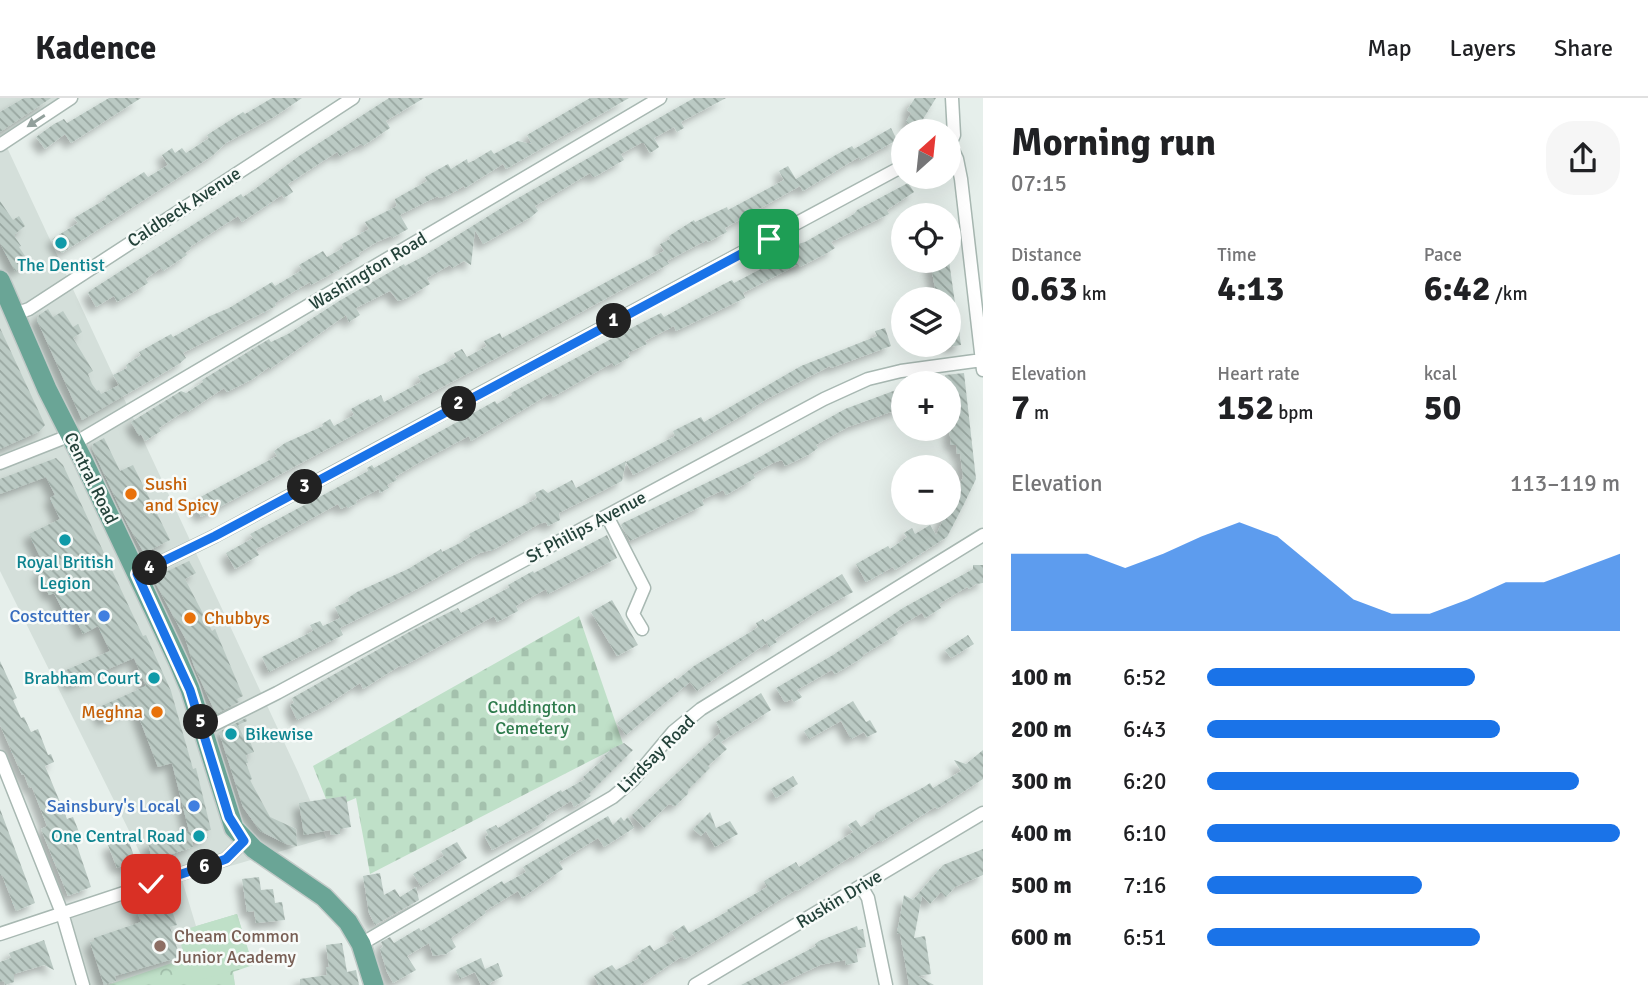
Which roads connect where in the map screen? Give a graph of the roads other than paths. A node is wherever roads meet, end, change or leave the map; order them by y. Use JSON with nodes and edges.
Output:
{"nodes":[{"id":1,"x":71,"y":98,"type":"edge"},
{"id":2,"x":353,"y":98,"type":"edge"},
{"id":3,"x":660,"y":98,"type":"edge"},
{"id":4,"x":952,"y":98,"type":"edge"},
{"id":5,"x":953,"y":119,"type":"edge"},
{"id":6,"x":0,"y":145,"type":"edge"},
{"id":7,"x":891,"y":172,"type":"edge"},
{"id":8,"x":961,"y":179,"type":"edge"},
{"id":9,"x":0,"y":280,"type":"edge"},
{"id":10,"x":15,"y":314,"type":"junction"},
{"id":11,"x":982,"y":365,"type":"edge"},
{"id":12,"x":73,"y":439,"type":"junction"},
{"id":13,"x":0,"y":463,"type":"edge"},
{"id":14,"x":607,"y":516,"type":"junction"},
{"id":15,"x":983,"y":535,"type":"edge"},
{"id":16,"x":137,"y":574,"type":"junction"},
{"id":17,"x":642,"y":629,"type":"dead end"},
{"id":18,"x":203,"y":730,"type":"junction"},
{"id":19,"x":0,"y":757,"type":"edge"},
{"id":20,"x":983,"y":813,"type":"edge"},
{"id":21,"x":244,"y":841,"type":"junction"},
{"id":22,"x":861,"y":886,"type":"junction"},
{"id":23,"x":62,"y":913,"type":"junction"},
{"id":24,"x":0,"y":934,"type":"edge"},
{"id":25,"x":360,"y":944,"type":"junction"},
{"id":26,"x":83,"y":985,"type":"edge"},
{"id":27,"x":374,"y":985,"type":"edge"},
{"id":28,"x":695,"y":985,"type":"edge"},
{"id":29,"x":886,"y":985,"type":"edge"}],
"edges":[{"from":1,"to":6,"type":"street","one_way":true},
{"from":2,"to":10,"type":"street","name":"Caldbeck Avenue"},
{"from":3,"to":12,"type":"street","name":"Washington Road"},
{"from":4,"to":5,"type":"street"},
{"from":7,"to":16,"type":"street"},
{"from":8,"to":11,"type":"street"},
{"from":9,"to":10,"type":"main road","name":"Central Road"},
{"from":10,"to":12,"type":"main road","name":"Central Road"},
{"from":11,"to":14,"type":"street","name":"St Philips Avenue"},
{"from":12,"to":13,"type":"street","name":"Washington Road"},
{"from":12,"to":16,"type":"main road","name":"Central Road"},
{"from":14,"to":17,"type":"street"},
{"from":14,"to":18,"type":"street","name":"St Philips Avenue"},
{"from":15,"to":25,"type":"street","name":"Lindsay Road"},
{"from":16,"to":18,"type":"main road","name":"Central Road"},
{"from":18,"to":21,"type":"main road","name":"Central Road"},
{"from":19,"to":23,"type":"street"},
{"from":20,"to":22,"type":"street","name":"Ruskin Drive"},
{"from":21,"to":23,"type":"street"},
{"from":21,"to":25,"type":"main road","name":"Central Road"},
{"from":22,"to":28,"type":"street","name":"Ruskin Drive"},
{"from":22,"to":29,"type":"street"},
{"from":23,"to":24,"type":"street"},
{"from":23,"to":26,"type":"street"},
{"from":25,"to":27,"type":"main road","name":"Central Road"}]}
